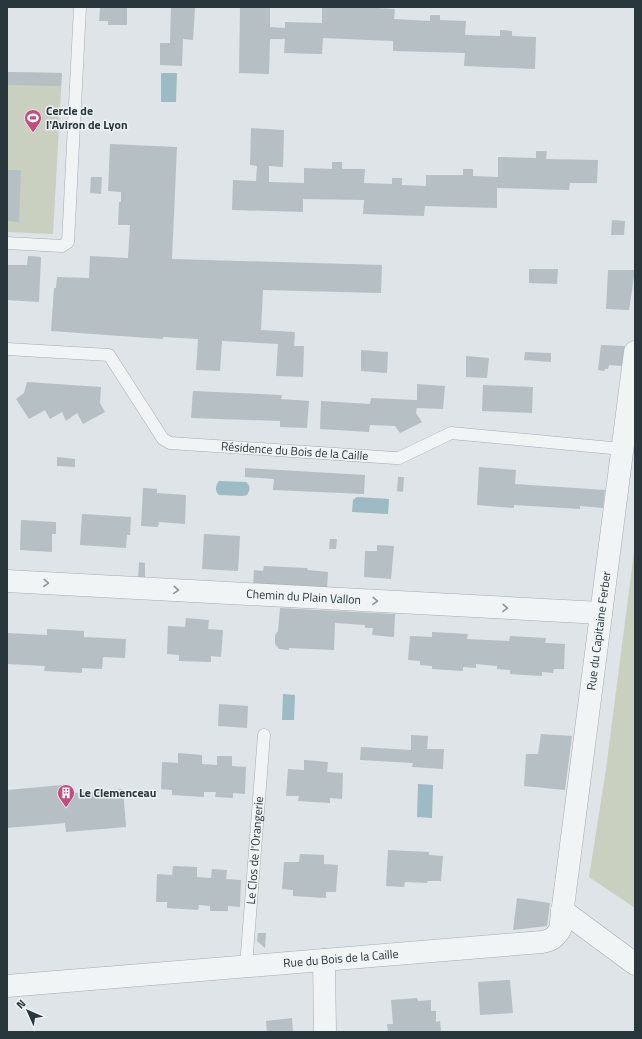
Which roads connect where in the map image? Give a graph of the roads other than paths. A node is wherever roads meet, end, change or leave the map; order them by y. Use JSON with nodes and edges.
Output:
{"nodes":[{"id":1,"x":80,"y":7,"type":"edge"},
{"id":2,"x":7,"y":243,"type":"edge"},
{"id":3,"x":7,"y":349,"type":"edge"},
{"id":4,"x":635,"y":352,"type":"edge"},
{"id":5,"x":622,"y":449,"type":"junction"},
{"id":6,"x":7,"y":581,"type":"edge"},
{"id":7,"x":601,"y":613,"type":"junction"},
{"id":8,"x":264,"y":735,"type":"dead end"},
{"id":9,"x":562,"y":910,"type":"junction"},
{"id":10,"x":324,"y":960,"type":"junction"},
{"id":11,"x":635,"y":964,"type":"edge"},
{"id":12,"x":246,"y":966,"type":"junction"},
{"id":13,"x":7,"y":986,"type":"edge"},
{"id":14,"x":325,"y":1032,"type":"edge"}],
"edges":[{"from":1,"to":2,"type":"lane"},
{"from":3,"to":5,"type":"lane","name":"Résidence du Bois de la Caille"},
{"from":4,"to":5,"type":"street","name":"Rue du Capitaine Ferber"},
{"from":5,"to":7,"type":"street","name":"Rue du Capitaine Ferber"},
{"from":6,"to":7,"type":"street","name":"Chemin du Plain Vallon","one_way":true},
{"from":7,"to":9,"type":"street","name":"Rue du Capitaine Ferber"},
{"from":8,"to":12,"type":"lane","name":"Le Clos de l'Orangerie"},
{"from":9,"to":10,"type":"street","name":"Rue du Bois de la Caille"},
{"from":9,"to":11,"type":"street"},
{"from":10,"to":12,"type":"street","name":"Rue du Bois de la Caille"},
{"from":10,"to":14,"type":"street"},
{"from":12,"to":13,"type":"street","name":"Rue du Bois de la Caille"}]}
